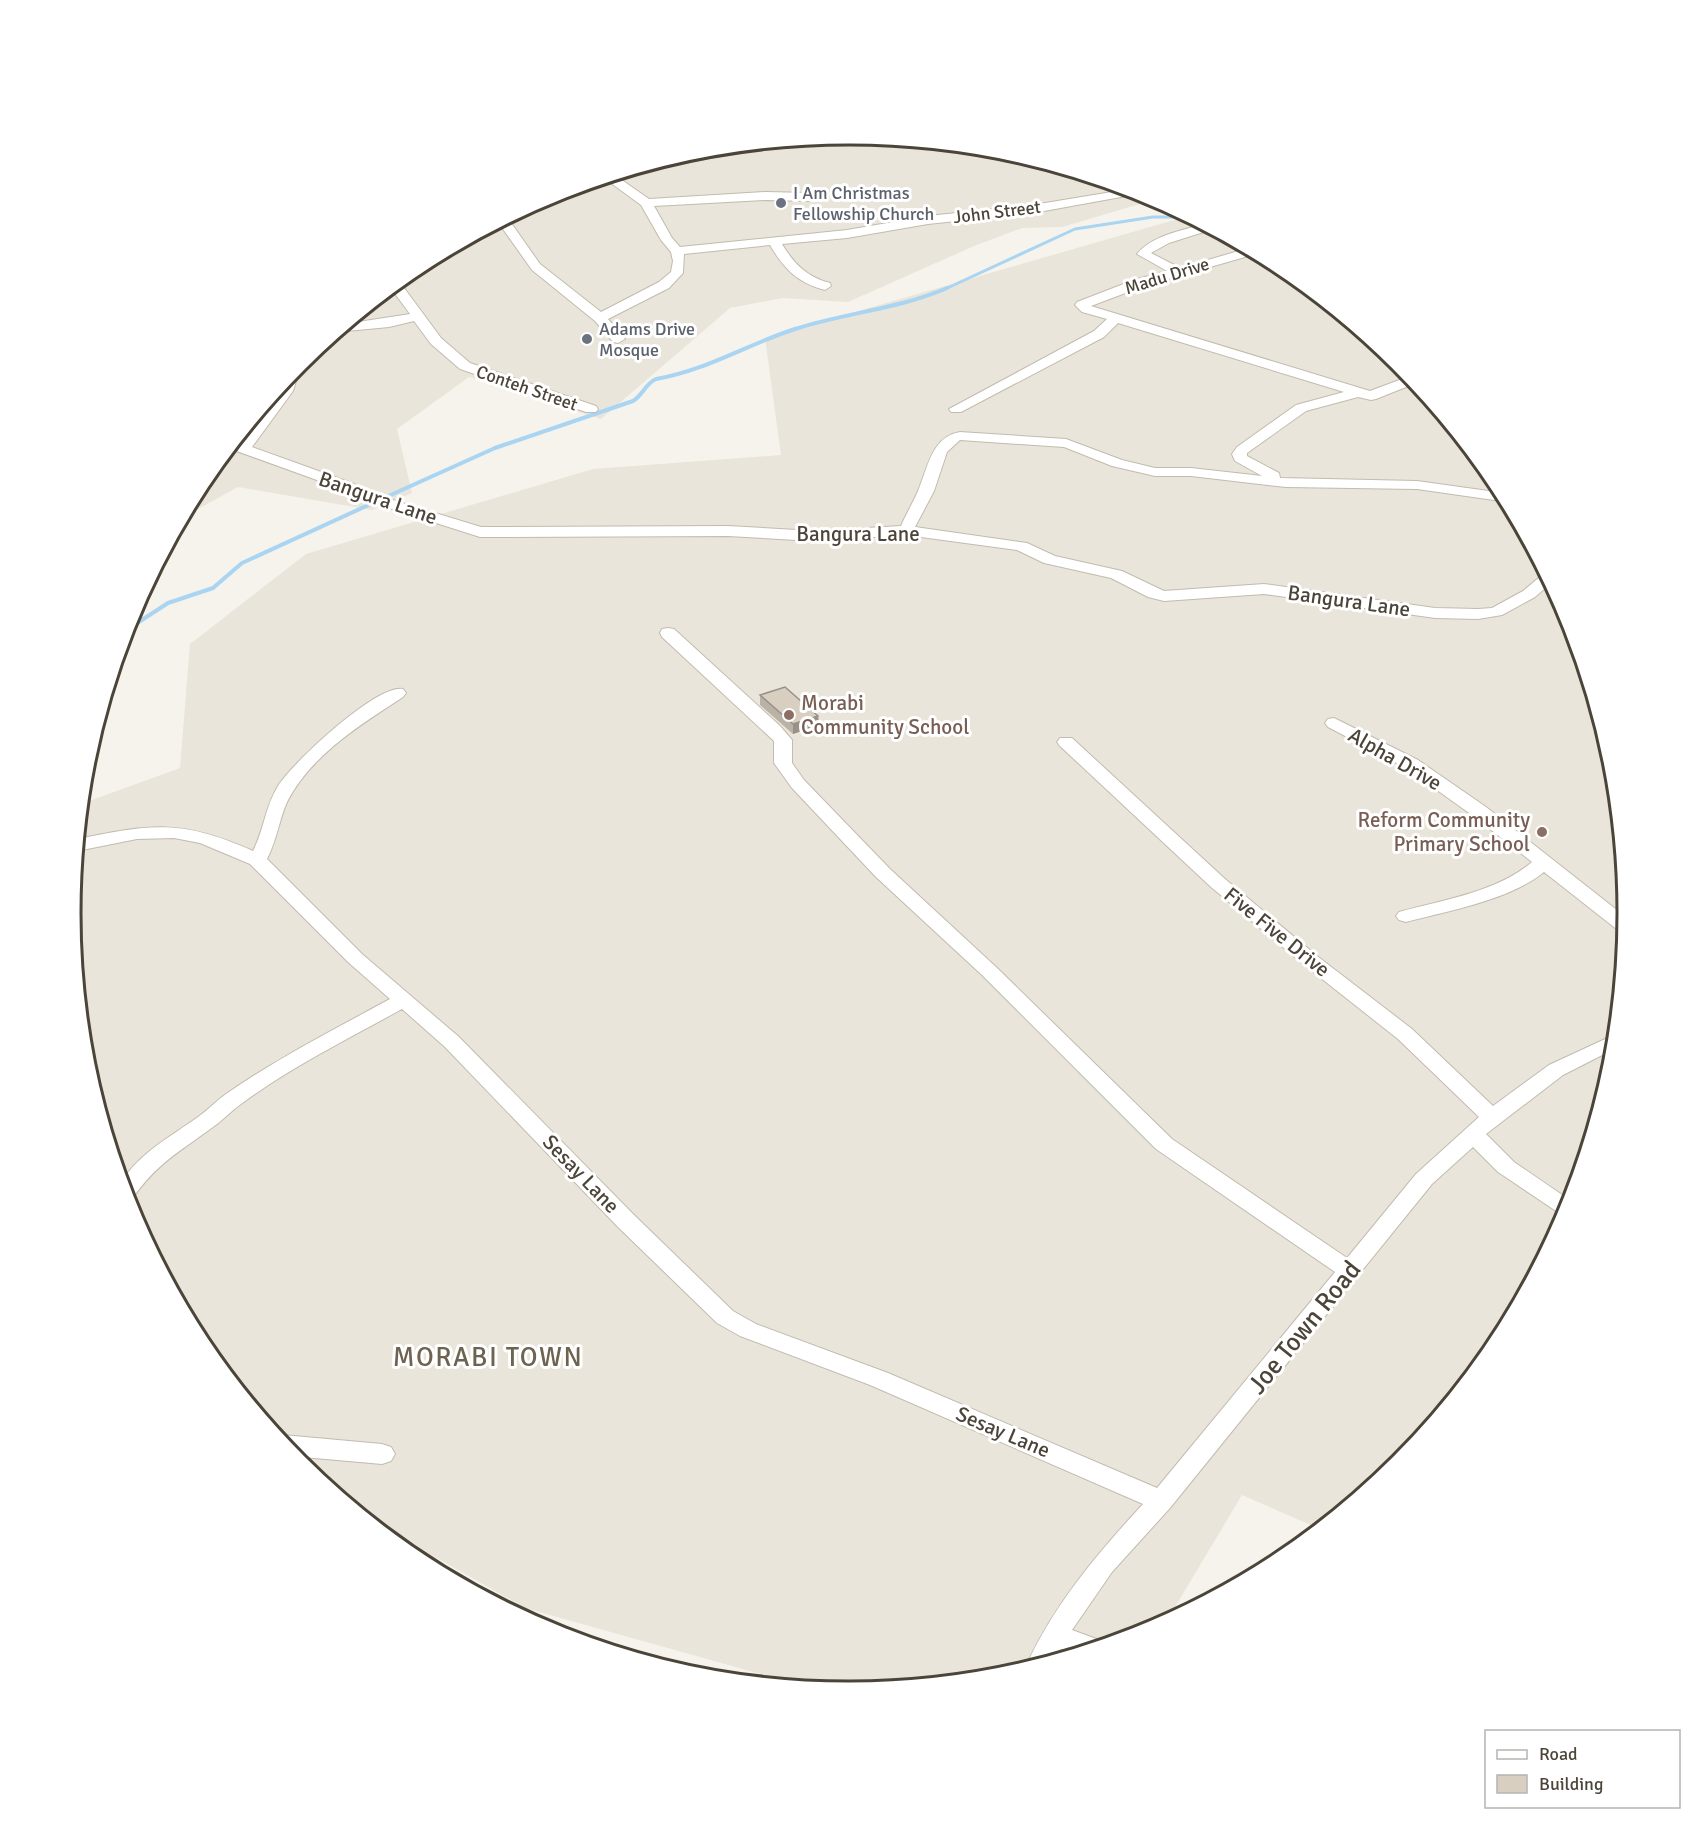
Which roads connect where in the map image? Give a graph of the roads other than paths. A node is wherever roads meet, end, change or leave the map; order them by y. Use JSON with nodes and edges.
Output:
{"nodes":[{"id":1,"x":616,"y":182,"type":"edge"},
{"id":2,"x":1119,"y":194,"type":"edge"},
{"id":3,"x":811,"y":197,"type":"dead end"},
{"id":4,"x":646,"y":203,"type":"junction"},
{"id":5,"x":507,"y":225,"type":"edge"},
{"id":6,"x":1200,"y":230,"type":"edge"},
{"id":7,"x":774,"y":242,"type":"junction"},
{"id":8,"x":677,"y":251,"type":"junction"},
{"id":9,"x":1243,"y":254,"type":"edge"},
{"id":10,"x":1179,"y":272,"type":"junction"},
{"id":11,"x":825,"y":286,"type":"dead end"},
{"id":12,"x":399,"y":291,"type":"edge"},
{"id":13,"x":418,"y":316,"type":"junction"},
{"id":14,"x":600,"y":318,"type":"junction"},
{"id":15,"x":1117,"y":318,"type":"junction"},
{"id":16,"x":353,"y":327,"type":"edge"},
{"id":17,"x":618,"y":339,"type":"dead end"},
{"id":18,"x":1404,"y":383,"type":"edge"},
{"id":19,"x":1359,"y":393,"type":"junction"},
{"id":20,"x":279,"y":399,"type":"edge"},
{"id":21,"x":956,"y":409,"type":"dead end"},
{"id":22,"x":591,"y":410,"type":"dead end"},
{"id":23,"x":256,"y":426,"type":"edge"},
{"id":24,"x":238,"y":447,"type":"edge"},
{"id":25,"x":1286,"y":483,"type":"junction"},
{"id":26,"x":1494,"y":496,"type":"edge"},
{"id":27,"x":906,"y":530,"type":"junction"},
{"id":28,"x":1542,"y":583,"type":"edge"},
{"id":29,"x":668,"y":633,"type":"dead end"},
{"id":30,"x":397,"y":693,"type":"dead end"},
{"id":31,"x":1334,"y":723,"type":"dead end"},
{"id":32,"x":1066,"y":742,"type":"dead end"},
{"id":33,"x":85,"y":844,"type":"edge"},
{"id":34,"x":257,"y":860,"type":"junction"},
{"id":35,"x":1544,"y":862,"type":"junction"},
{"id":36,"x":1406,"y":916,"type":"dead end"},
{"id":37,"x":1617,"y":920,"type":"edge"},
{"id":38,"x":402,"y":1001,"type":"junction"},
{"id":39,"x":1605,"y":1045,"type":"edge"},
{"id":40,"x":1492,"y":1117,"type":"junction"},
{"id":41,"x":1473,"y":1134,"type":"junction"},
{"id":42,"x":131,"y":1184,"type":"edge"},
{"id":43,"x":1560,"y":1204,"type":"edge"},
{"id":44,"x":1350,"y":1271,"type":"junction"},
{"id":45,"x":298,"y":1447,"type":"edge"},
{"id":46,"x":382,"y":1454,"type":"dead end"},
{"id":47,"x":1161,"y":1501,"type":"junction"},
{"id":48,"x":1054,"y":1635,"type":"junction"},
{"id":49,"x":1081,"y":1645,"type":"edge"},
{"id":50,"x":1045,"y":1656,"type":"edge"}],
"edges":[{"from":1,"to":4,"type":"street"},
{"from":2,"to":7,"type":"street","name":"John Street"},
{"from":3,"to":4,"type":"street"},
{"from":4,"to":8,"type":"street"},
{"from":5,"to":14,"type":"street"},
{"from":6,"to":10,"type":"street"},
{"from":7,"to":8,"type":"street","name":"John Street"},
{"from":7,"to":11,"type":"street"},
{"from":8,"to":14,"type":"street"},
{"from":9,"to":10,"type":"street","name":"Madu Drive"},
{"from":10,"to":15,"type":"street","name":"Madu Drive"},
{"from":12,"to":13,"type":"street","name":"Conteh Street"},
{"from":13,"to":16,"type":"street"},
{"from":13,"to":22,"type":"street","name":"Conteh Street"},
{"from":14,"to":17,"type":"street"},
{"from":15,"to":19,"type":"street"},
{"from":15,"to":21,"type":"street"},
{"from":18,"to":19,"type":"street"},
{"from":19,"to":25,"type":"street"},
{"from":20,"to":23,"type":"street"},
{"from":24,"to":27,"type":"street","name":"Bangura Lane"},
{"from":25,"to":26,"type":"street"},
{"from":25,"to":27,"type":"street"},
{"from":27,"to":28,"type":"street","name":"Bangura Lane"},
{"from":29,"to":44,"type":"street"},
{"from":30,"to":34,"type":"street"},
{"from":31,"to":35,"type":"street","name":"Alpha Drive"},
{"from":32,"to":40,"type":"street","name":"Five Five Drive"},
{"from":33,"to":34,"type":"street","name":"Sesay Lane"},
{"from":34,"to":38,"type":"street","name":"Sesay Lane"},
{"from":35,"to":36,"type":"street"},
{"from":35,"to":37,"type":"street","name":"Alpha Drive"},
{"from":38,"to":42,"type":"street"},
{"from":38,"to":47,"type":"street","name":"Sesay Lane"},
{"from":39,"to":40,"type":"street","name":"Joe Town Road"},
{"from":40,"to":41,"type":"street","name":"Joe Town Road"},
{"from":41,"to":43,"type":"street"},
{"from":41,"to":44,"type":"street","name":"Joe Town Road"},
{"from":44,"to":47,"type":"street","name":"Joe Town Road"},
{"from":45,"to":46,"type":"street"},
{"from":47,"to":48,"type":"street","name":"Joe Town Road"},
{"from":48,"to":49,"type":"street"},
{"from":48,"to":50,"type":"street","name":"Joe Town Road"}]}
